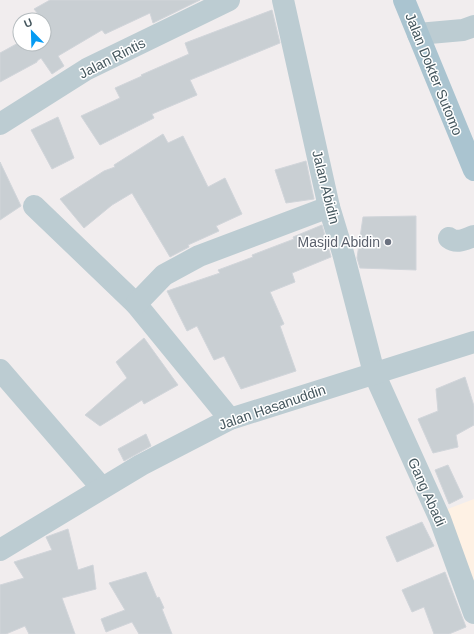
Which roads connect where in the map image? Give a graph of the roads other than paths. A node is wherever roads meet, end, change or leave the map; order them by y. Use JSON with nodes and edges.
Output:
{"nodes":[{"id":1,"x":229,"y":0,"type":"edge"},
{"id":2,"x":283,"y":0,"type":"edge"},
{"id":3,"x":404,"y":0,"type":"edge"},
{"id":4,"x":474,"y":26,"type":"edge"},
{"id":5,"x":418,"y":34,"type":"junction"},
{"id":6,"x":0,"y":124,"type":"edge"},
{"id":7,"x":474,"y":170,"type":"edge"},
{"id":8,"x":34,"y":206,"type":"dead end"},
{"id":9,"x":329,"y":207,"type":"junction"},
{"id":10,"x":474,"y":236,"type":"edge"},
{"id":11,"x":449,"y":238,"type":"dead end"},
{"id":12,"x":136,"y":304,"type":"junction"},
{"id":13,"x":474,"y":342,"type":"edge"},
{"id":14,"x":0,"y":370,"type":"edge"},
{"id":15,"x":374,"y":373,"type":"junction"},
{"id":16,"x":230,"y":419,"type":"junction"},
{"id":17,"x":102,"y":488,"type":"junction"},
{"id":18,"x":0,"y":550,"type":"edge"},
{"id":19,"x":474,"y":613,"type":"edge"}],
"edges":[{"from":1,"to":6,"type":"street","name":"Jalan Rintis"},
{"from":2,"to":9,"type":"street","name":"Jalan Abidin"},
{"from":3,"to":5,"type":"main road","name":"Jalan Dokter Sutomo"},
{"from":4,"to":5,"type":"street"},
{"from":5,"to":7,"type":"main road","name":"Jalan Dokter Sutomo"},
{"from":8,"to":12,"type":"street"},
{"from":9,"to":12,"type":"street"},
{"from":9,"to":15,"type":"street","name":"Jalan Abidin"},
{"from":10,"to":11,"type":"street"},
{"from":12,"to":16,"type":"street"},
{"from":13,"to":15,"type":"street","name":"Jalan Hasanuddin"},
{"from":14,"to":17,"type":"street"},
{"from":15,"to":16,"type":"street","name":"Jalan Hasanuddin"},
{"from":15,"to":19,"type":"street","name":"Gang Abadi"},
{"from":16,"to":17,"type":"street","name":"Jalan Hasanuddin"},
{"from":17,"to":18,"type":"street","name":"Jalan Hasanuddin"}]}
